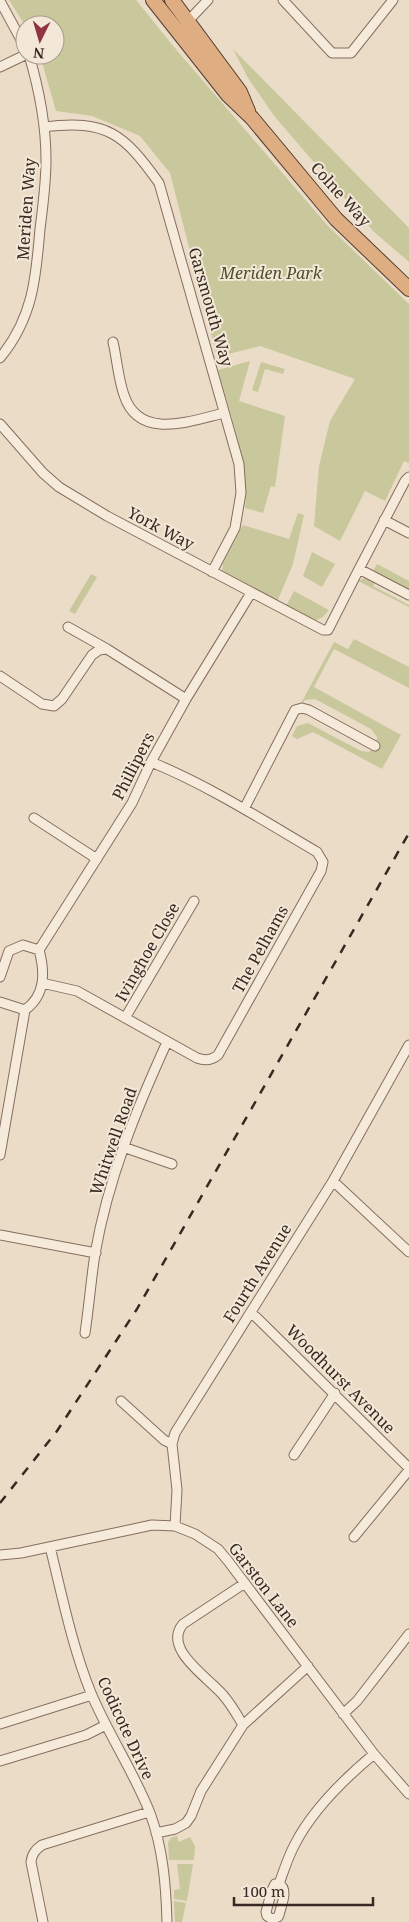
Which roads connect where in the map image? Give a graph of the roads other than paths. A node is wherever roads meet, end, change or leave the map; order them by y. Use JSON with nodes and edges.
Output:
{"nodes":[{"id":1,"x":153,"y":0,"type":"edge"},
{"id":2,"x":172,"y":0,"type":"edge"},
{"id":3,"x":208,"y":0,"type":"edge"},
{"id":4,"x":283,"y":0,"type":"edge"},
{"id":5,"x":393,"y":0,"type":"edge"},
{"id":6,"x":0,"y":1,"type":"edge"},
{"id":7,"x":188,"y":21,"type":"junction"},
{"id":8,"x":15,"y":29,"type":"edge"},
{"id":9,"x":15,"y":60,"type":"edge"},
{"id":10,"x":30,"y":65,"type":"edge"},
{"id":11,"x":0,"y":67,"type":"edge"},
{"id":12,"x":252,"y":118,"type":"junction"},
{"id":13,"x":44,"y":127,"type":"junction"},
{"id":14,"x":409,"y":289,"type":"edge"},
{"id":15,"x":113,"y":342,"type":"dead end"},
{"id":16,"x":0,"y":358,"type":"edge"},
{"id":17,"x":224,"y":412,"type":"junction"},
{"id":18,"x":2,"y":429,"type":"edge"},
{"id":19,"x":409,"y":477,"type":"edge"},
{"id":20,"x":384,"y":520,"type":"junction"},
{"id":21,"x":409,"y":533,"type":"edge"},
{"id":22,"x":359,"y":569,"type":"junction"},
{"id":23,"x":212,"y":572,"type":"junction"},
{"id":24,"x":251,"y":593,"type":"junction"},
{"id":25,"x":409,"y":595,"type":"edge"},
{"id":26,"x":68,"y":627,"type":"dead end"},
{"id":27,"x":107,"y":649,"type":"junction"},
{"id":28,"x":0,"y":676,"type":"edge"},
{"id":29,"x":186,"y":699,"type":"junction"},
{"id":30,"x":375,"y":746,"type":"dead end"},
{"id":31,"x":151,"y":762,"type":"junction"},
{"id":32,"x":244,"y":809,"type":"junction"},
{"id":33,"x":34,"y":818,"type":"dead end"},
{"id":34,"x":97,"y":859,"type":"junction"},
{"id":35,"x":194,"y":901,"type":"dead end"},
{"id":36,"x":39,"y":950,"type":"junction"},
{"id":37,"x":0,"y":977,"type":"edge"},
{"id":38,"x":42,"y":983,"type":"junction"},
{"id":39,"x":0,"y":1002,"type":"edge"},
{"id":40,"x":25,"y":1010,"type":"junction"},
{"id":41,"x":125,"y":1018,"type":"junction"},
{"id":42,"x":167,"y":1042,"type":"junction"},
{"id":43,"x":409,"y":1045,"type":"edge"},
{"id":44,"x":123,"y":1148,"type":"junction"},
{"id":45,"x":0,"y":1155,"type":"edge"},
{"id":46,"x":172,"y":1164,"type":"dead end"},
{"id":47,"x":333,"y":1180,"type":"junction"},
{"id":48,"x":0,"y":1235,"type":"edge"},
{"id":49,"x":409,"y":1252,"type":"edge"},
{"id":50,"x":96,"y":1253,"type":"junction"},
{"id":51,"x":250,"y":1313,"type":"junction"},
{"id":52,"x":85,"y":1333,"type":"dead end"},
{"id":53,"x":335,"y":1393,"type":"junction"},
{"id":54,"x":121,"y":1401,"type":"dead end"},
{"id":55,"x":172,"y":1444,"type":"junction"},
{"id":56,"x":294,"y":1455,"type":"dead end"},
{"id":57,"x":409,"y":1469,"type":"edge"},
{"id":58,"x":175,"y":1526,"type":"junction"},
{"id":59,"x":354,"y":1538,"type":"dead end"},
{"id":60,"x":50,"y":1546,"type":"junction"},
{"id":61,"x":0,"y":1555,"type":"edge"},
{"id":62,"x":245,"y":1583,"type":"junction"},
{"id":63,"x":409,"y":1634,"type":"edge"},
{"id":64,"x":308,"y":1666,"type":"junction"},
{"id":65,"x":92,"y":1694,"type":"junction"},
{"id":66,"x":343,"y":1714,"type":"junction"},
{"id":67,"x":0,"y":1724,"type":"edge"},
{"id":68,"x":243,"y":1724,"type":"junction"},
{"id":69,"x":106,"y":1725,"type":"junction"},
{"id":70,"x":374,"y":1754,"type":"junction"},
{"id":71,"x":0,"y":1761,"type":"edge"},
{"id":72,"x":409,"y":1794,"type":"edge"},
{"id":73,"x":149,"y":1812,"type":"junction"},
{"id":74,"x":156,"y":1833,"type":"junction"},
{"id":75,"x":279,"y":1884,"type":"dead end"},
{"id":76,"x":43,"y":1922,"type":"edge"},
{"id":77,"x":167,"y":1922,"type":"edge"}],
"edges":[{"from":1,"to":12,"type":"highway","name":"Colne Way"},
{"from":2,"to":7,"type":"highway","name":"Colne Way"},
{"from":3,"to":7,"type":"street"},
{"from":4,"to":5,"type":"street"},
{"from":6,"to":8,"type":"street"},
{"from":7,"to":12,"type":"highway","name":"Colne Way"},
{"from":9,"to":11,"type":"street"},
{"from":10,"to":13,"type":"street","name":"Meriden Way"},
{"from":12,"to":14,"type":"highway","name":"Colne Way"},
{"from":13,"to":16,"type":"street","name":"Meriden Way"},
{"from":13,"to":17,"type":"street","name":"Garsmouth Way"},
{"from":15,"to":17,"type":"street"},
{"from":17,"to":23,"type":"street","name":"Garsmouth Way"},
{"from":18,"to":23,"type":"street","name":"York Way"},
{"from":19,"to":20,"type":"street"},
{"from":20,"to":21,"type":"street"},
{"from":20,"to":22,"type":"street"},
{"from":22,"to":24,"type":"street","name":"York Way"},
{"from":22,"to":25,"type":"street"},
{"from":23,"to":24,"type":"street","name":"York Way"},
{"from":24,"to":29,"type":"street","name":"Phillipers"},
{"from":26,"to":27,"type":"street"},
{"from":27,"to":28,"type":"street"},
{"from":27,"to":29,"type":"street"},
{"from":29,"to":31,"type":"street","name":"Phillipers"},
{"from":30,"to":32,"type":"street"},
{"from":31,"to":32,"type":"street","name":"The Pelhams"},
{"from":31,"to":34,"type":"street","name":"Phillipers"},
{"from":32,"to":42,"type":"street","name":"The Pelhams"},
{"from":33,"to":34,"type":"street"},
{"from":34,"to":36,"type":"street","name":"Phillipers"},
{"from":35,"to":41,"type":"street","name":"Ivinghoe Close"},
{"from":36,"to":37,"type":"street"},
{"from":36,"to":38,"type":"street"},
{"from":38,"to":40,"type":"street"},
{"from":38,"to":41,"type":"street","name":"The Pelhams"},
{"from":39,"to":40,"type":"street"},
{"from":40,"to":45,"type":"street"},
{"from":41,"to":42,"type":"street","name":"The Pelhams"},
{"from":42,"to":44,"type":"street","name":"Whitwell Road"},
{"from":43,"to":47,"type":"street","name":"Fourth Avenue"},
{"from":44,"to":46,"type":"street"},
{"from":44,"to":50,"type":"street","name":"Whitwell Road"},
{"from":47,"to":49,"type":"street"},
{"from":47,"to":51,"type":"street","name":"Fourth Avenue"},
{"from":48,"to":50,"type":"street"},
{"from":50,"to":52,"type":"street","name":"Whitwell Road"},
{"from":51,"to":53,"type":"street","name":"Woodhurst Avenue"},
{"from":51,"to":55,"type":"street","name":"Fourth Avenue"},
{"from":53,"to":56,"type":"street"},
{"from":53,"to":57,"type":"street","name":"Woodhurst Avenue"},
{"from":54,"to":55,"type":"street"},
{"from":55,"to":58,"type":"street"},
{"from":57,"to":59,"type":"street"},
{"from":58,"to":60,"type":"street","name":"Garston Lane"},
{"from":58,"to":62,"type":"street","name":"Garston Lane"},
{"from":60,"to":61,"type":"street","name":"Garston Lane"},
{"from":60,"to":65,"type":"street","name":"Codicote Drive"},
{"from":62,"to":64,"type":"street","name":"Garston Lane"},
{"from":62,"to":68,"type":"street"},
{"from":63,"to":66,"type":"street"},
{"from":64,"to":66,"type":"street","name":"Garston Lane"},
{"from":64,"to":68,"type":"street"},
{"from":65,"to":67,"type":"street"},
{"from":65,"to":69,"type":"street","name":"Codicote Drive"},
{"from":66,"to":70,"type":"street","name":"Garston Lane"},
{"from":68,"to":74,"type":"street"},
{"from":69,"to":71,"type":"street"},
{"from":69,"to":73,"type":"street","name":"Codicote Drive"},
{"from":70,"to":72,"type":"street","name":"Garston Lane"},
{"from":70,"to":75,"type":"street"},
{"from":73,"to":74,"type":"street","name":"Codicote Drive"},
{"from":73,"to":76,"type":"street"},
{"from":74,"to":77,"type":"street","name":"Codicote Drive"}]}
